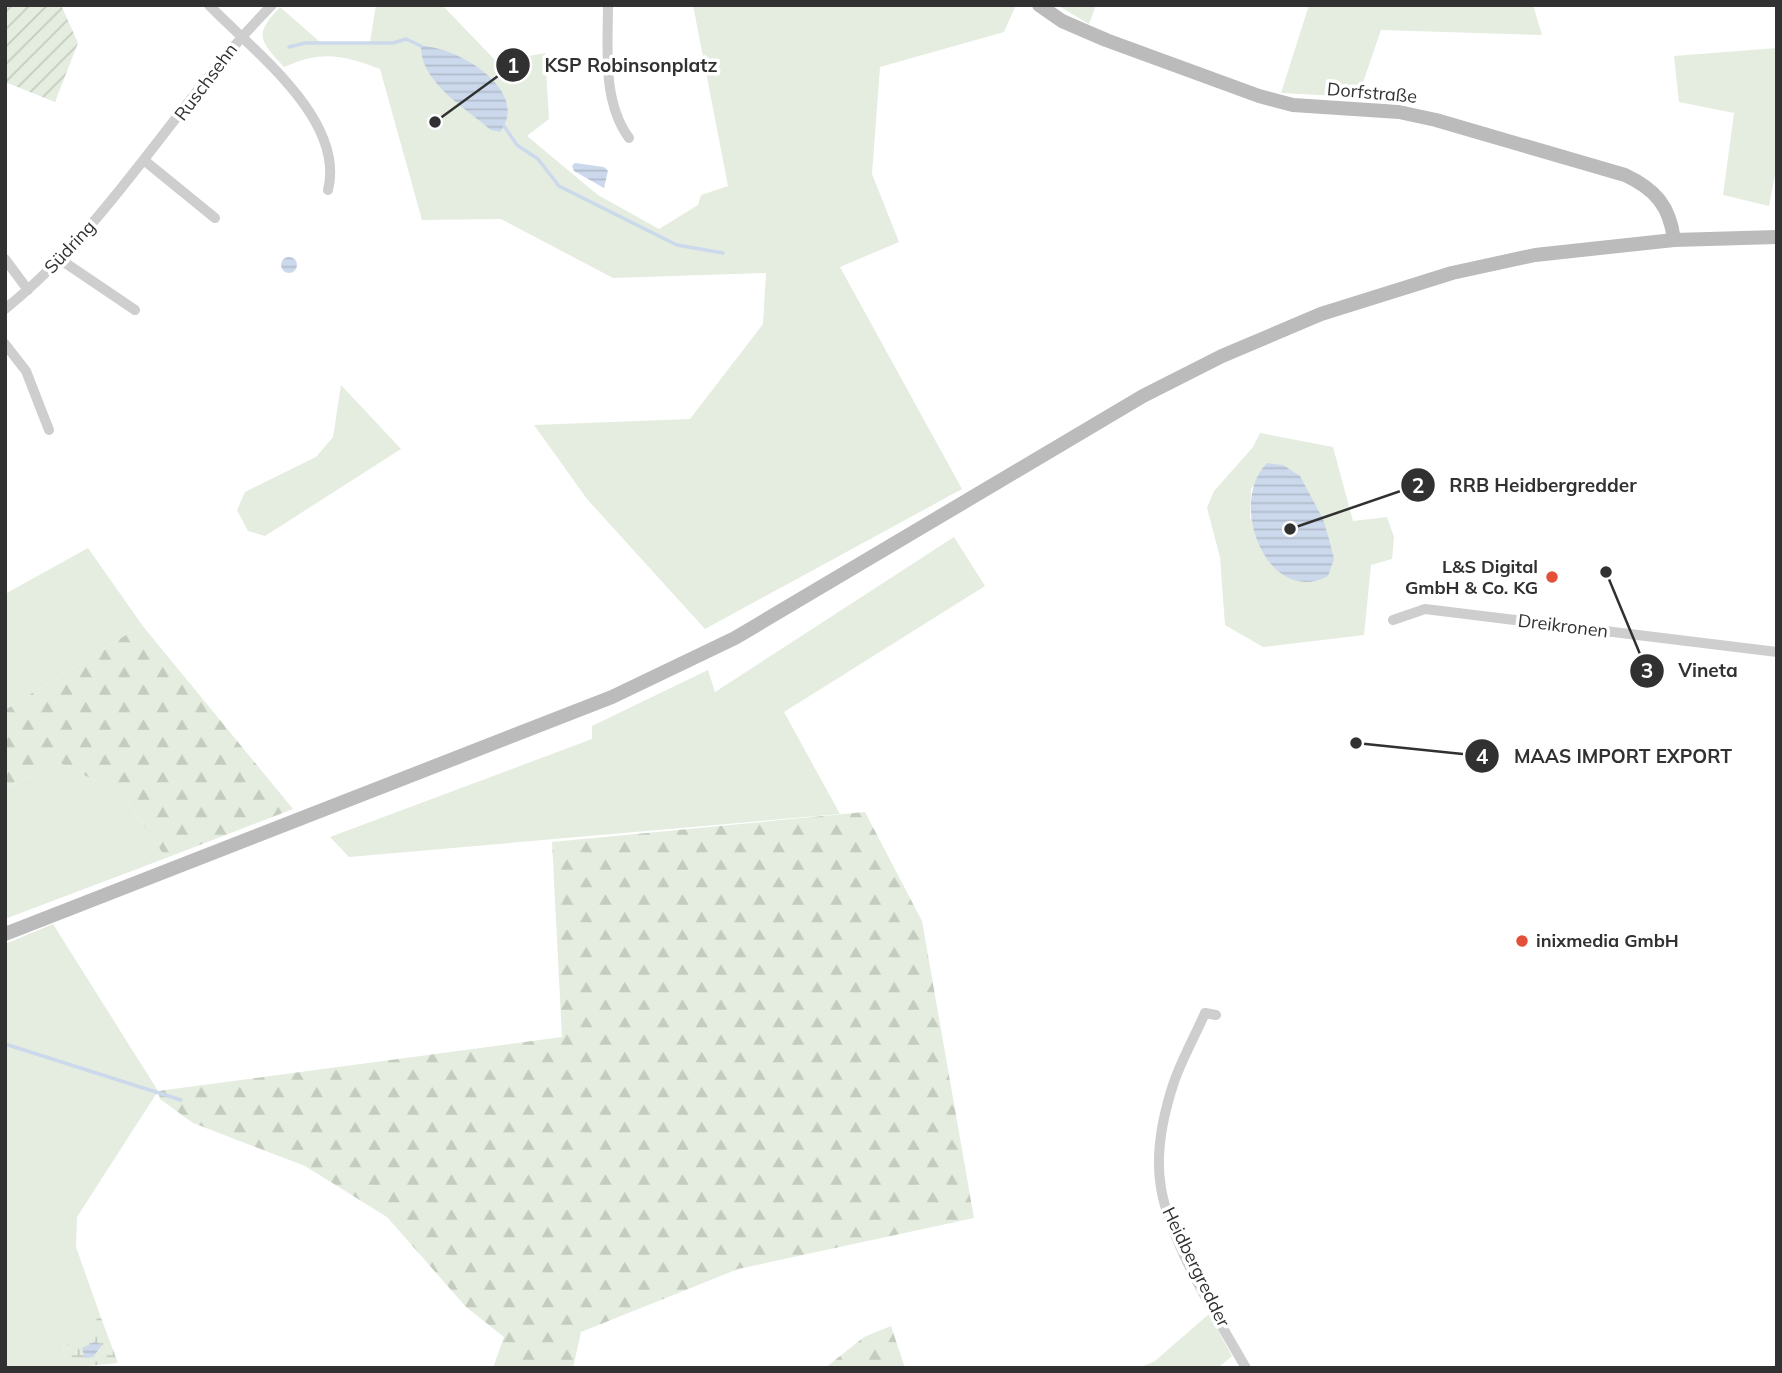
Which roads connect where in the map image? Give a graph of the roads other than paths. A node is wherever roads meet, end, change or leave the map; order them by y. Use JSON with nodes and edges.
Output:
{"nodes":[{"id":1,"x":208,"y":5,"type":"edge"},
{"id":2,"x":272,"y":5,"type":"edge"},
{"id":3,"x":608,"y":5,"type":"edge"},
{"id":4,"x":1039,"y":5,"type":"edge"},
{"id":5,"x":241,"y":37,"type":"junction"},
{"id":6,"x":629,"y":138,"type":"dead end"},
{"id":7,"x":145,"y":161,"type":"junction"},
{"id":8,"x":328,"y":190,"type":"dead end"},
{"id":9,"x":110,"y":203,"type":"joint"},
{"id":10,"x":215,"y":218,"type":"dead end"},
{"id":11,"x":1777,"y":237,"type":"edge"},
{"id":12,"x":1674,"y":240,"type":"junction"},
{"id":13,"x":5,"y":258,"type":"edge"},
{"id":14,"x":61,"y":260,"type":"junction"},
{"id":15,"x":28,"y":290,"type":"junction"},
{"id":16,"x":5,"y":309,"type":"edge"},
{"id":17,"x":135,"y":310,"type":"dead end"},
{"id":18,"x":5,"y":344,"type":"edge"},
{"id":19,"x":49,"y":430,"type":"dead end"},
{"id":20,"x":1393,"y":620,"type":"dead end"},
{"id":21,"x":1777,"y":652,"type":"edge"},
{"id":22,"x":5,"y":934,"type":"edge"},
{"id":23,"x":1216,"y":1015,"type":"dead end"},
{"id":24,"x":1246,"y":1368,"type":"edge"}],
"edges":[{"from":1,"to":5,"type":"street"},
{"from":2,"to":5,"type":"street","name":"Ruschsehn"},
{"from":3,"to":6,"type":"street"},
{"from":4,"to":12,"type":"main road","name":"Dorfstraße"},
{"from":5,"to":7,"type":"street","name":"Ruschsehn"},
{"from":5,"to":8,"type":"street"},
{"from":7,"to":9,"type":"street","name":"Ruschsehn"},
{"from":7,"to":10,"type":"street"},
{"from":9,"to":14,"type":"street","name":"Südring"},
{"from":11,"to":12,"type":"main road"},
{"from":12,"to":22,"type":"main road"},
{"from":13,"to":15,"type":"street","name":"Südring"},
{"from":14,"to":15,"type":"street","name":"Südring"},
{"from":14,"to":17,"type":"street"},
{"from":15,"to":16,"type":"street","name":"Südring"},
{"from":18,"to":19,"type":"street"},
{"from":20,"to":21,"type":"street","name":"Dreikronen"},
{"from":23,"to":24,"type":"street","name":"Heidbergredder"}]}
